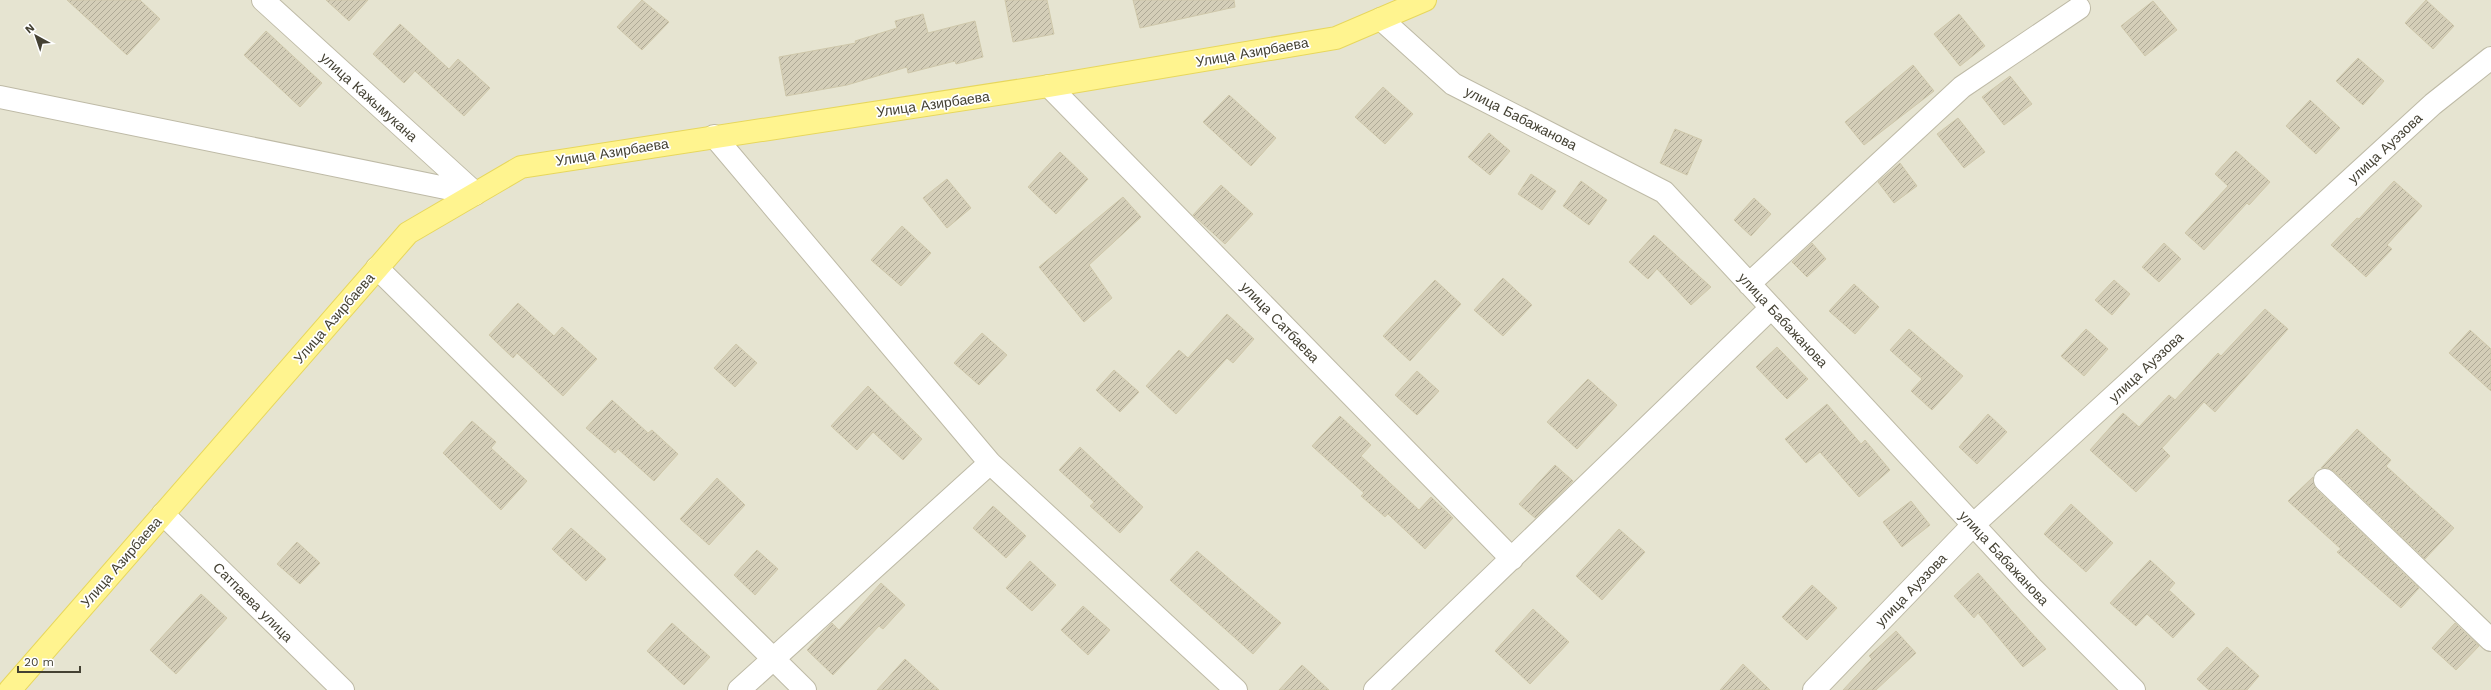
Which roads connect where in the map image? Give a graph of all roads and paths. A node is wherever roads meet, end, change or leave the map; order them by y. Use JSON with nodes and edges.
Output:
{"nodes":[{"id":1,"x":263,"y":0,"type":"edge"},
{"id":2,"x":1425,"y":0,"type":"edge"},
{"id":3,"x":2079,"y":8,"type":"dead end"},
{"id":4,"x":1381,"y":19,"type":"junction"},
{"id":5,"x":2491,"y":58,"type":"edge"},
{"id":6,"x":1049,"y":86,"type":"junction"},
{"id":7,"x":0,"y":97,"type":"edge"},
{"id":8,"x":714,"y":136,"type":"junction"},
{"id":9,"x":475,"y":194,"type":"junction"},
{"id":10,"x":378,"y":268,"type":"junction"},
{"id":11,"x":1749,"y":284,"type":"junction"},
{"id":12,"x":1772,"y":308,"type":"junction"},
{"id":13,"x":990,"y":462,"type":"junction"},
{"id":14,"x":2325,"y":480,"type":"dead end"},
{"id":15,"x":163,"y":514,"type":"junction"},
{"id":16,"x":1973,"y":525,"type":"junction"},
{"id":17,"x":1512,"y":559,"type":"junction"},
{"id":18,"x":2491,"y":640,"type":"edge"},
{"id":19,"x":772,"y":658,"type":"junction"},
{"id":20,"x":10,"y":690,"type":"edge"},
{"id":21,"x":343,"y":690,"type":"edge"},
{"id":22,"x":739,"y":690,"type":"edge"},
{"id":23,"x":805,"y":690,"type":"edge"},
{"id":24,"x":1236,"y":690,"type":"edge"},
{"id":25,"x":1375,"y":690,"type":"edge"},
{"id":26,"x":1814,"y":690,"type":"edge"},
{"id":27,"x":2134,"y":690,"type":"edge"}],
"edges":[{"from":1,"to":9,"type":"street","name":"улица Кажымукана"},
{"from":2,"to":4,"type":"main road","name":"Улица Азирбаева"},
{"from":3,"to":11,"type":"street"},
{"from":4,"to":6,"type":"main road","name":"Улица Азирбаева"},
{"from":4,"to":11,"type":"street","name":"улица Бабажанова"},
{"from":5,"to":16,"type":"street","name":"улица Ауэзова"},
{"from":6,"to":8,"type":"main road","name":"Улица Азирбаева"},
{"from":6,"to":17,"type":"street","name":"улица Сатбаева"},
{"from":7,"to":9,"type":"street"},
{"from":8,"to":9,"type":"main road","name":"Улица Азирбаева"},
{"from":8,"to":13,"type":"street"},
{"from":9,"to":10,"type":"main road","name":"Улица Азирбаева"},
{"from":10,"to":15,"type":"main road","name":"Улица Азирбаева"},
{"from":10,"to":19,"type":"street"},
{"from":11,"to":12,"type":"street","name":"улица Бабажанова"},
{"from":12,"to":16,"type":"street","name":"улица Бабажанова"},
{"from":12,"to":17,"type":"street"},
{"from":13,"to":19,"type":"street"},
{"from":13,"to":24,"type":"street"},
{"from":14,"to":18,"type":"street"},
{"from":15,"to":20,"type":"main road","name":"Улица Азирбаева"},
{"from":15,"to":21,"type":"street","name":"Сатпаева улица"},
{"from":16,"to":26,"type":"street","name":"улица Ауэзова"},
{"from":16,"to":27,"type":"street","name":"улица Бабажанова"},
{"from":17,"to":25,"type":"street"},
{"from":19,"to":22,"type":"street"},
{"from":19,"to":23,"type":"street"}]}
